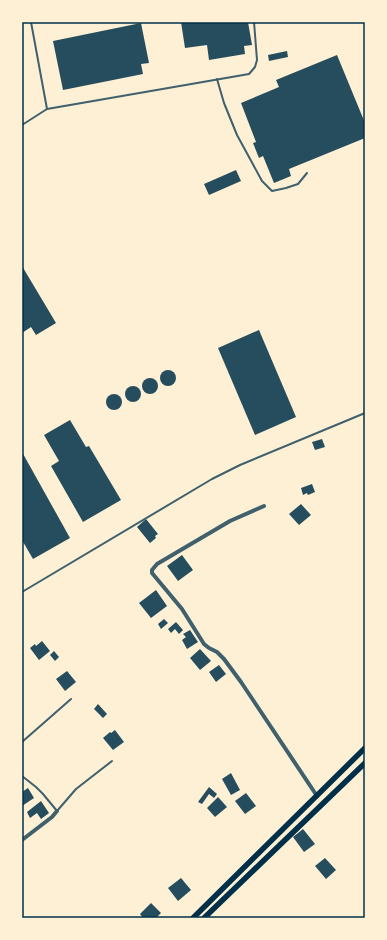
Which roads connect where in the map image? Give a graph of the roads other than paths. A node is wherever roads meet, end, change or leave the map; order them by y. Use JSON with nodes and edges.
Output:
{"nodes":[{"id":1,"x":31,"y":22,"type":"edge"},
{"id":2,"x":254,"y":22,"type":"edge"},
{"id":3,"x":217,"y":79,"type":"junction"},
{"id":4,"x":47,"y":109,"type":"junction"},
{"id":5,"x":22,"y":125,"type":"edge"},
{"id":6,"x":307,"y":173,"type":"dead end"},
{"id":7,"x":365,"y":413,"type":"edge"},
{"id":8,"x":264,"y":506,"type":"dead end"},
{"id":9,"x":22,"y":592,"type":"edge"},
{"id":10,"x":71,"y":699,"type":"dead end"},
{"id":11,"x":22,"y":742,"type":"edge"},
{"id":12,"x":365,"y":748,"type":"edge"},
{"id":13,"x":112,"y":761,"type":"dead end"},
{"id":14,"x":365,"y":764,"type":"edge"},
{"id":15,"x":22,"y":776,"type":"edge"},
{"id":16,"x":317,"y":796,"type":"junction"},
{"id":17,"x":57,"y":811,"type":"junction"},
{"id":18,"x":22,"y":840,"type":"edge"},
{"id":19,"x":193,"y":918,"type":"edge"},
{"id":20,"x":204,"y":918,"type":"edge"}],
"edges":[{"from":1,"to":4,"type":"lane"},
{"from":2,"to":3,"type":"lane"},
{"from":3,"to":4,"type":"lane"},
{"from":3,"to":6,"type":"lane"},
{"from":4,"to":5,"type":"lane"},
{"from":7,"to":9,"type":"lane"},
{"from":8,"to":16,"type":"street"},
{"from":10,"to":11,"type":"lane"},
{"from":12,"to":16,"type":"main road"},
{"from":13,"to":17,"type":"lane"},
{"from":14,"to":20,"type":"main road"},
{"from":15,"to":17,"type":"lane"},
{"from":16,"to":19,"type":"main road"},
{"from":17,"to":18,"type":"street"}]}
